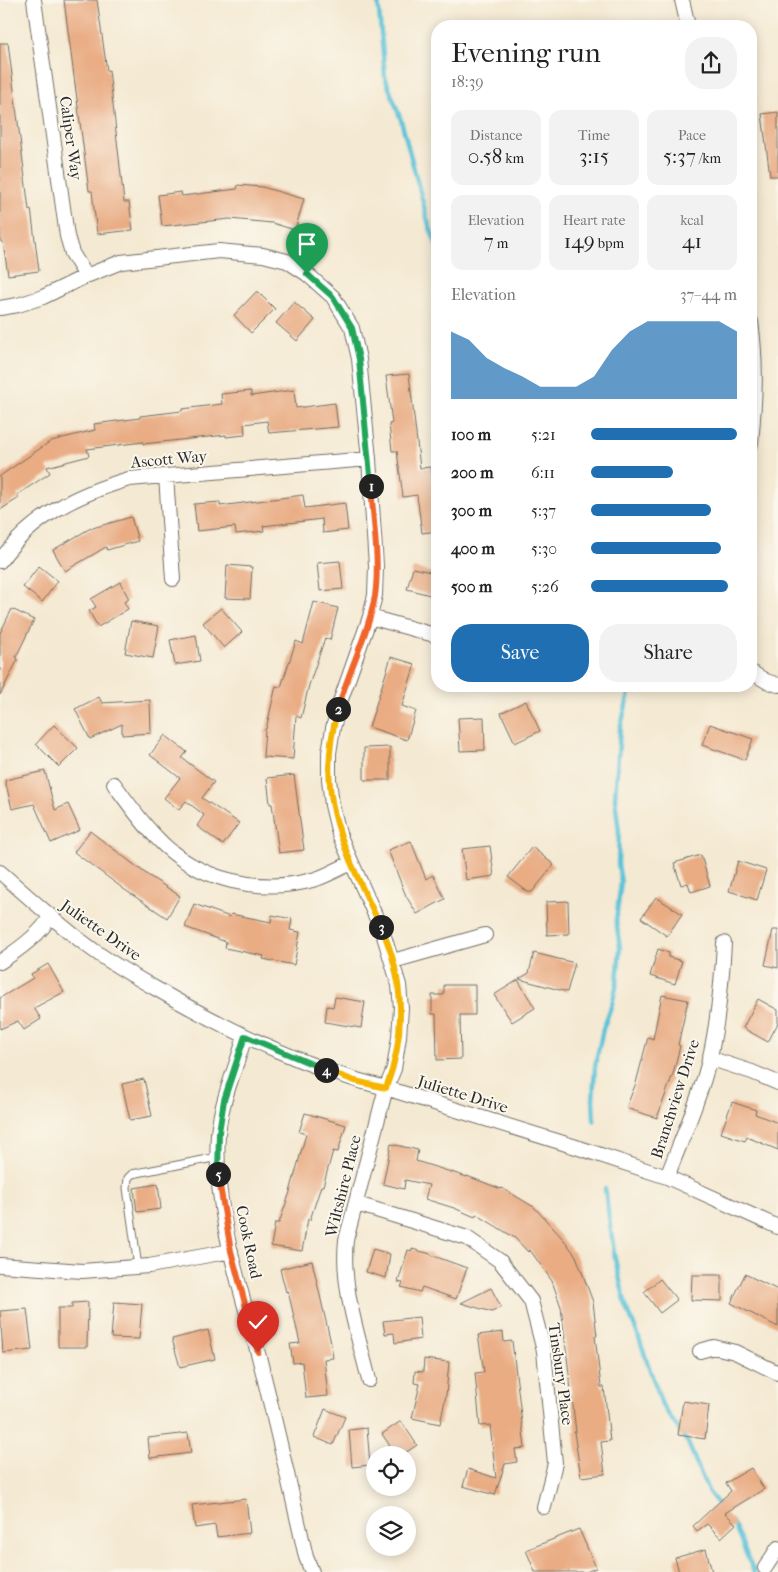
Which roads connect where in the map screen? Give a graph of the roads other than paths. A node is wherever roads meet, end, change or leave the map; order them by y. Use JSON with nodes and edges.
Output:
{"nodes":[{"id":1,"x":34,"y":0,"type":"edge"},
{"id":2,"x":682,"y":0,"type":"edge"},
{"id":3,"x":687,"y":20,"type":"edge"},
{"id":4,"x":86,"y":276,"type":"junction"},
{"id":5,"x":0,"y":308,"type":"edge"},
{"id":6,"x":369,"y":459,"type":"junction"},
{"id":7,"x":166,"y":476,"type":"junction"},
{"id":8,"x":0,"y":560,"type":"edge"},
{"id":9,"x":173,"y":579,"type":"dead end"},
{"id":10,"x":370,"y":617,"type":"junction"},
{"id":11,"x":431,"y":634,"type":"edge"},
{"id":12,"x":757,"y":676,"type":"edge"},
{"id":13,"x":778,"y":685,"type":"edge"},
{"id":14,"x":114,"y":784,"type":"dead end"},
{"id":15,"x":351,"y":863,"type":"junction"},
{"id":16,"x":0,"y":872,"type":"edge"},
{"id":17,"x":50,"y":916,"type":"junction"},
{"id":18,"x":485,"y":936,"type":"dead end"},
{"id":19,"x":724,"y":943,"type":"dead end"},
{"id":20,"x":393,"y":961,"type":"junction"},
{"id":21,"x":0,"y":962,"type":"edge"},
{"id":22,"x":245,"y":1036,"type":"junction"},
{"id":23,"x":710,"y":1058,"type":"junction"},
{"id":24,"x":778,"y":1083,"type":"edge"},
{"id":25,"x":386,"y":1088,"type":"junction"},
{"id":26,"x":218,"y":1157,"type":"junction"},
{"id":27,"x":667,"y":1177,"type":"junction"},
{"id":28,"x":356,"y":1204,"type":"junction"},
{"id":29,"x":778,"y":1227,"type":"edge"},
{"id":30,"x":231,"y":1251,"type":"junction"},
{"id":31,"x":0,"y":1265,"type":"edge"},
{"id":32,"x":138,"y":1267,"type":"junction"},
{"id":33,"x":700,"y":1351,"type":"dead end"},
{"id":34,"x":778,"y":1373,"type":"edge"},
{"id":35,"x":369,"y":1380,"type":"dead end"},
{"id":36,"x":544,"y":1507,"type":"dead end"},
{"id":37,"x":778,"y":1548,"type":"edge"},
{"id":38,"x":765,"y":1568,"type":"dead end"},
{"id":39,"x":312,"y":1572,"type":"edge"}],
"edges":[{"from":1,"to":4,"type":"street","name":"Caliper Way"},
{"from":2,"to":3,"type":"street"},
{"from":4,"to":5,"type":"street","name":"Wiltshire Place"},
{"from":4,"to":6,"type":"street","name":"Wiltshire Place"},
{"from":6,"to":7,"type":"street","name":"Ascott Way"},
{"from":6,"to":10,"type":"street","name":"Wiltshire Place"},
{"from":7,"to":8,"type":"street","name":"Ascott Way"},
{"from":7,"to":9,"type":"street"},
{"from":10,"to":11,"type":"street"},
{"from":10,"to":15,"type":"street","name":"Wiltshire Place"},
{"from":12,"to":13,"type":"street"},
{"from":14,"to":15,"type":"street"},
{"from":15,"to":20,"type":"street","name":"Wiltshire Place"},
{"from":16,"to":17,"type":"street","name":"Juliette Drive"},
{"from":17,"to":21,"type":"street"},
{"from":17,"to":22,"type":"street","name":"Juliette Drive"},
{"from":18,"to":20,"type":"street"},
{"from":19,"to":23,"type":"street","name":"Branchview Drive"},
{"from":20,"to":25,"type":"street","name":"Wiltshire Place"},
{"from":22,"to":25,"type":"street","name":"Juliette Drive"},
{"from":22,"to":26,"type":"street","name":"Cook Road"},
{"from":23,"to":24,"type":"street"},
{"from":23,"to":27,"type":"street","name":"Branchview Drive"},
{"from":25,"to":27,"type":"street","name":"Juliette Drive"},
{"from":25,"to":28,"type":"street","name":"Wiltshire Place"},
{"from":26,"to":30,"type":"street","name":"Cook Road"},
{"from":26,"to":32,"type":"lane"},
{"from":27,"to":29,"type":"street","name":"Juliette Drive"},
{"from":28,"to":35,"type":"street","name":"Wiltshire Place"},
{"from":28,"to":36,"type":"street","name":"Tinsbury Place"},
{"from":30,"to":32,"type":"street"},
{"from":30,"to":39,"type":"street","name":"Cook Road"},
{"from":31,"to":32,"type":"street"},
{"from":33,"to":34,"type":"street"},
{"from":37,"to":38,"type":"street"}]}
